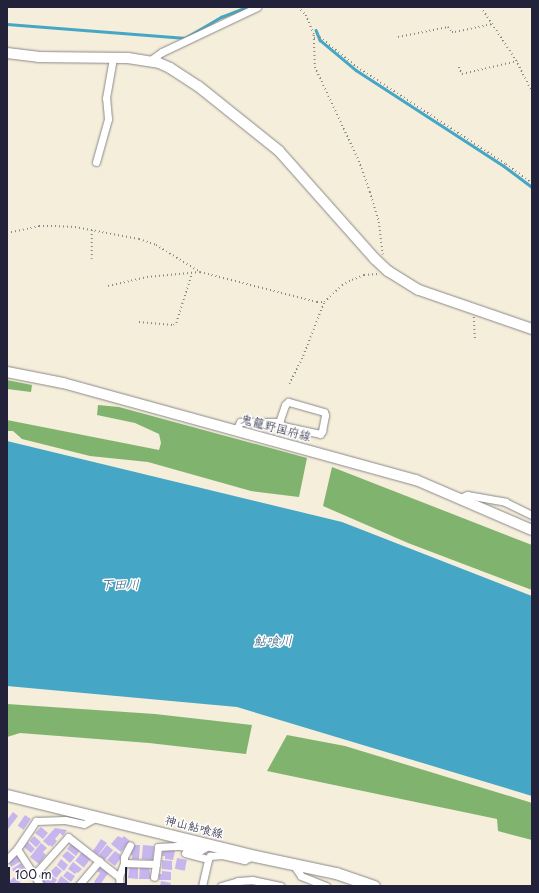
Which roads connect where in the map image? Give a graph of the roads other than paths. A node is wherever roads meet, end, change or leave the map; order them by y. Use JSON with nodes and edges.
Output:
{"nodes":[{"id":1,"x":257,"y":7,"type":"edge"},
{"id":2,"x":7,"y":53,"type":"edge"},
{"id":3,"x":113,"y":58,"type":"junction"},
{"id":4,"x":149,"y":61,"type":"junction"},
{"id":5,"x":96,"y":162,"type":"dead end"},
{"id":6,"x":532,"y":329,"type":"edge"},
{"id":7,"x":7,"y":372,"type":"edge"},
{"id":8,"x":279,"y":422,"type":"junction"},
{"id":9,"x":236,"y":430,"type":"junction"},
{"id":10,"x":460,"y":498,"type":"junction"},
{"id":11,"x":532,"y":515,"type":"edge"},
{"id":12,"x":532,"y":530,"type":"edge"},
{"id":13,"x":7,"y":795,"type":"edge"},
{"id":14,"x":97,"y":817,"type":"junction"},
{"id":15,"x":130,"y":844,"type":"dead end"},
{"id":16,"x":210,"y":845,"type":"junction"},
{"id":17,"x":17,"y":849,"type":"junction"},
{"id":18,"x":185,"y":853,"type":"dead end"},
{"id":19,"x":254,"y":856,"type":"junction"},
{"id":20,"x":7,"y":859,"type":"edge"},
{"id":21,"x":208,"y":859,"type":"junction"},
{"id":22,"x":99,"y":861,"type":"junction"},
{"id":23,"x":124,"y":863,"type":"junction"},
{"id":24,"x":156,"y":864,"type":"junction"},
{"id":25,"x":293,"y":864,"type":"junction"},
{"id":26,"x":34,"y":875,"type":"junction"},
{"id":27,"x":119,"y":876,"type":"junction"},
{"id":28,"x":154,"y":877,"type":"dead end"},
{"id":29,"x":41,"y":886,"type":"edge"},
{"id":30,"x":78,"y":886,"type":"edge"},
{"id":31,"x":120,"y":886,"type":"edge"},
{"id":32,"x":202,"y":886,"type":"edge"},
{"id":33,"x":221,"y":886,"type":"edge"},
{"id":34,"x":280,"y":886,"type":"edge"},
{"id":35,"x":326,"y":886,"type":"edge"},
{"id":36,"x":374,"y":886,"type":"edge"}],
"edges":[{"from":1,"to":4,"type":"street"},
{"from":2,"to":3,"type":"street"},
{"from":3,"to":4,"type":"street"},
{"from":3,"to":5,"type":"street"},
{"from":4,"to":6,"type":"street"},
{"from":7,"to":9,"type":"street","name":"鬼籠野国府線"},
{"from":8,"to":8,"type":"street"},
{"from":8,"to":9,"type":"street"},
{"from":9,"to":10,"type":"street","name":"鬼籠野国府線"},
{"from":10,"to":11,"type":"street"},
{"from":10,"to":12,"type":"street","name":"鬼籠野国府線"},
{"from":13,"to":14,"type":"main road","name":"神山鮎喰線"},
{"from":14,"to":16,"type":"main road","name":"神山鮎喰線"},
{"from":14,"to":17,"type":"street"},
{"from":15,"to":23,"type":"street"},
{"from":16,"to":19,"type":"main road","name":"神山鮎喰線"},
{"from":16,"to":24,"type":"street"},
{"from":17,"to":20,"type":"street"},
{"from":17,"to":26,"type":"street"},
{"from":18,"to":21,"type":"street"},
{"from":19,"to":21,"type":"street"},
{"from":19,"to":25,"type":"main road","name":"神山鮎喰線"},
{"from":21,"to":32,"type":"street"},
{"from":22,"to":26,"type":"street"},
{"from":22,"to":27,"type":"street"},
{"from":22,"to":30,"type":"street"},
{"from":23,"to":24,"type":"street"},
{"from":23,"to":27,"type":"street"},
{"from":24,"to":28,"type":"street"},
{"from":25,"to":35,"type":"street"},
{"from":25,"to":36,"type":"main road","name":"神山鮎喰線"},
{"from":26,"to":29,"type":"street"},
{"from":27,"to":31,"type":"street"},
{"from":33,"to":34,"type":"street"}]}
